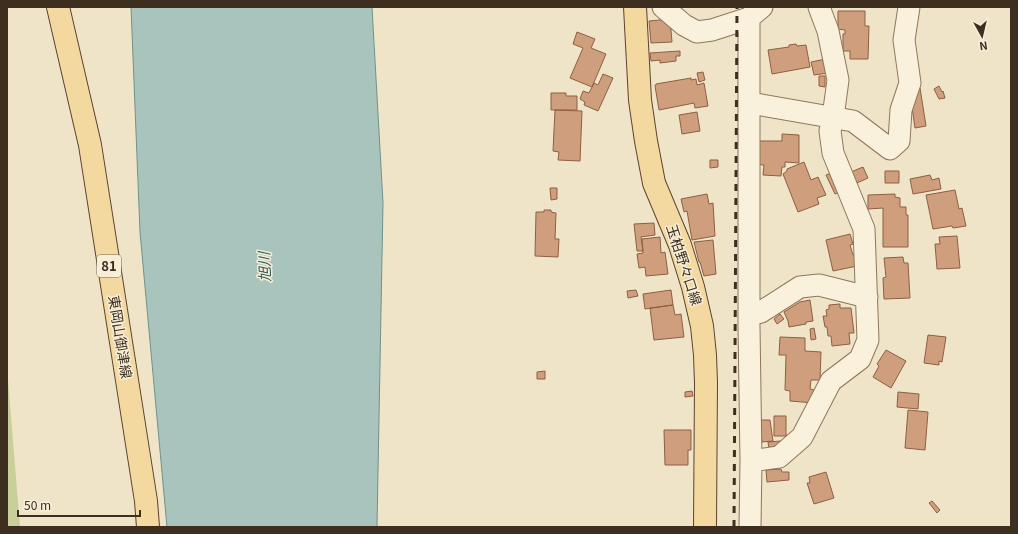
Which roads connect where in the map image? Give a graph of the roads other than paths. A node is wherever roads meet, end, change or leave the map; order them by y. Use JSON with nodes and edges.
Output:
{"nodes":[{"id":1,"x":58,"y":7,"type":"edge"},
{"id":2,"x":635,"y":7,"type":"edge"},
{"id":3,"x":664,"y":7,"type":"edge"},
{"id":4,"x":820,"y":7,"type":"edge"},
{"id":5,"x":909,"y":7,"type":"edge"},
{"id":6,"x":755,"y":12,"type":"edge"},
{"id":7,"x":750,"y":103,"type":"junction"},
{"id":8,"x":833,"y":117,"type":"junction"},
{"id":9,"x":867,"y":297,"type":"junction"},
{"id":10,"x":749,"y":315,"type":"junction"},
{"id":11,"x":751,"y":461,"type":"junction"},
{"id":12,"x":148,"y":527,"type":"edge"},
{"id":13,"x":705,"y":527,"type":"edge"},
{"id":14,"x":750,"y":527,"type":"edge"}],
"edges":[{"from":1,"to":12,"type":"main road","name":"東岡山御津線","number":"81"},
{"from":2,"to":13,"type":"main road","name":"玉柏野々口線"},
{"from":3,"to":6,"type":"street"},
{"from":4,"to":8,"type":"street"},
{"from":5,"to":8,"type":"street"},
{"from":6,"to":7,"type":"street"},
{"from":7,"to":8,"type":"street"},
{"from":7,"to":10,"type":"street"},
{"from":8,"to":9,"type":"street"},
{"from":9,"to":10,"type":"street"},
{"from":9,"to":11,"type":"street"},
{"from":10,"to":11,"type":"street"},
{"from":11,"to":14,"type":"street"}]}
